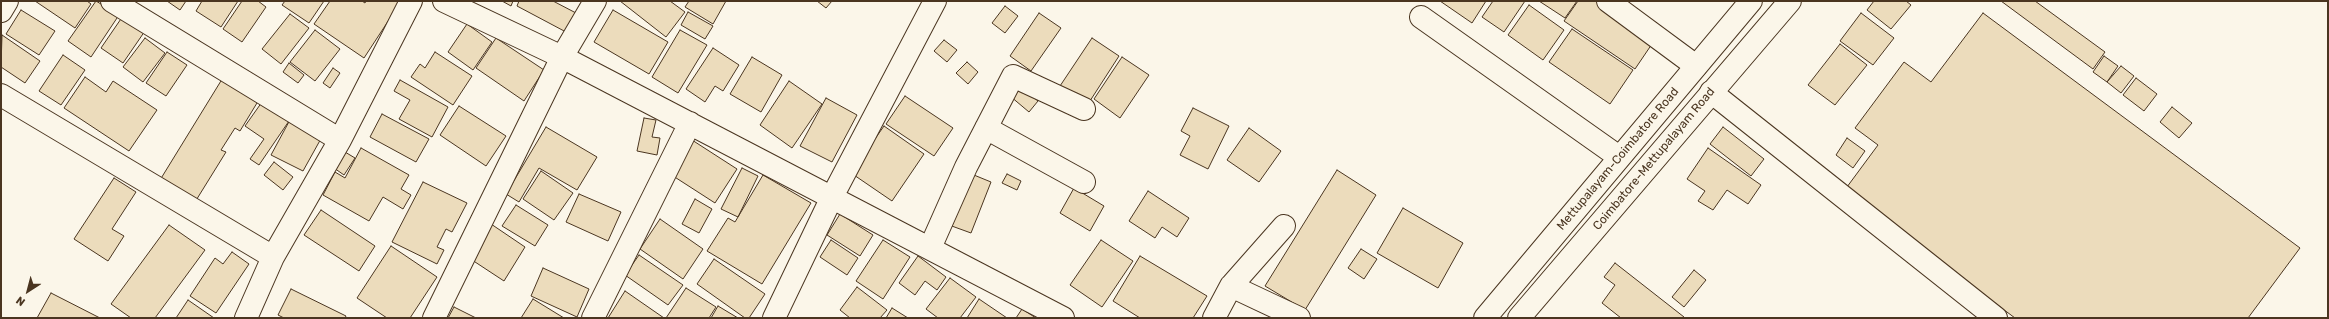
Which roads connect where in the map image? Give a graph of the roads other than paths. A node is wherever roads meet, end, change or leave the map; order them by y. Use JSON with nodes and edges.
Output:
{"nodes":[{"id":1,"x":7,"y":1,"type":"edge"},
{"id":2,"x":112,"y":1,"type":"edge"},
{"id":3,"x":411,"y":1,"type":"edge"},
{"id":4,"x":444,"y":1,"type":"edge"},
{"id":5,"x":595,"y":1,"type":"edge"},
{"id":6,"x":935,"y":1,"type":"edge"},
{"id":7,"x":1608,"y":1,"type":"edge"},
{"id":8,"x":1751,"y":1,"type":"edge"},
{"id":9,"x":1790,"y":1,"type":"edge"},
{"id":10,"x":1,"y":11,"type":"edge"},
{"id":11,"x":1421,"y":17,"type":"dead end"},
{"id":12,"x":562,"y":57,"type":"junction"},
{"id":13,"x":1696,"y":66,"type":"junction"},
{"id":14,"x":1711,"y":92,"type":"junction"},
{"id":15,"x":1,"y":95,"type":"edge"},
{"id":16,"x":1084,"y":109,"type":"dead end"},
{"id":17,"x":690,"y":123,"type":"junction"},
{"id":18,"x":986,"y":128,"type":"junction"},
{"id":19,"x":340,"y":140,"type":"junction"},
{"id":20,"x":1619,"y":157,"type":"junction"},
{"id":21,"x":1084,"y":182,"type":"dead end"},
{"id":22,"x":832,"y":197,"type":"junction"},
{"id":23,"x":1284,"y":226,"type":"dead end"},
{"id":24,"x":930,"y":248,"type":"junction"},
{"id":25,"x":274,"y":257,"type":"junction"},
{"id":26,"x":1230,"y":286,"type":"junction"},
{"id":27,"x":246,"y":318,"type":"edge"},
{"id":28,"x":434,"y":318,"type":"edge"},
{"id":29,"x":593,"y":318,"type":"edge"},
{"id":30,"x":774,"y":318,"type":"edge"},
{"id":31,"x":1063,"y":318,"type":"edge"},
{"id":32,"x":1214,"y":318,"type":"edge"},
{"id":33,"x":1299,"y":318,"type":"edge"},
{"id":34,"x":1485,"y":318,"type":"edge"},
{"id":35,"x":1519,"y":318,"type":"edge"},
{"id":36,"x":1996,"y":318,"type":"edge"}],
"edges":[{"from":1,"to":10,"type":"main road"},
{"from":2,"to":19,"type":"main road"},
{"from":3,"to":19,"type":"main road"},
{"from":4,"to":12,"type":"main road"},
{"from":5,"to":12,"type":"main road"},
{"from":6,"to":22,"type":"main road"},
{"from":7,"to":13,"type":"main road"},
{"from":8,"to":13,"type":"main road","name":"Mettupalayam-Coimbatore Road"},
{"from":9,"to":14,"type":"main road","name":"Coimbatore-Mettupalayam Road"},
{"from":11,"to":20,"type":"main road"},
{"from":12,"to":17,"type":"main road"},
{"from":12,"to":28,"type":"main road"},
{"from":13,"to":20,"type":"main road","name":"Mettupalayam-Coimbatore Road"},
{"from":14,"to":35,"type":"main road","name":"Coimbatore-Mettupalayam Road"},
{"from":14,"to":36,"type":"main road"},
{"from":15,"to":25,"type":"main road"},
{"from":16,"to":18,"type":"main road"},
{"from":17,"to":22,"type":"main road"},
{"from":17,"to":29,"type":"main road"},
{"from":18,"to":21,"type":"main road"},
{"from":18,"to":24,"type":"main road"},
{"from":19,"to":25,"type":"main road"},
{"from":20,"to":34,"type":"main road","name":"Mettupalayam-Coimbatore Road"},
{"from":22,"to":24,"type":"main road"},
{"from":22,"to":30,"type":"main road"},
{"from":23,"to":26,"type":"main road"},
{"from":24,"to":31,"type":"main road"},
{"from":25,"to":27,"type":"main road"},
{"from":26,"to":32,"type":"main road"},
{"from":26,"to":33,"type":"main road"}]}
